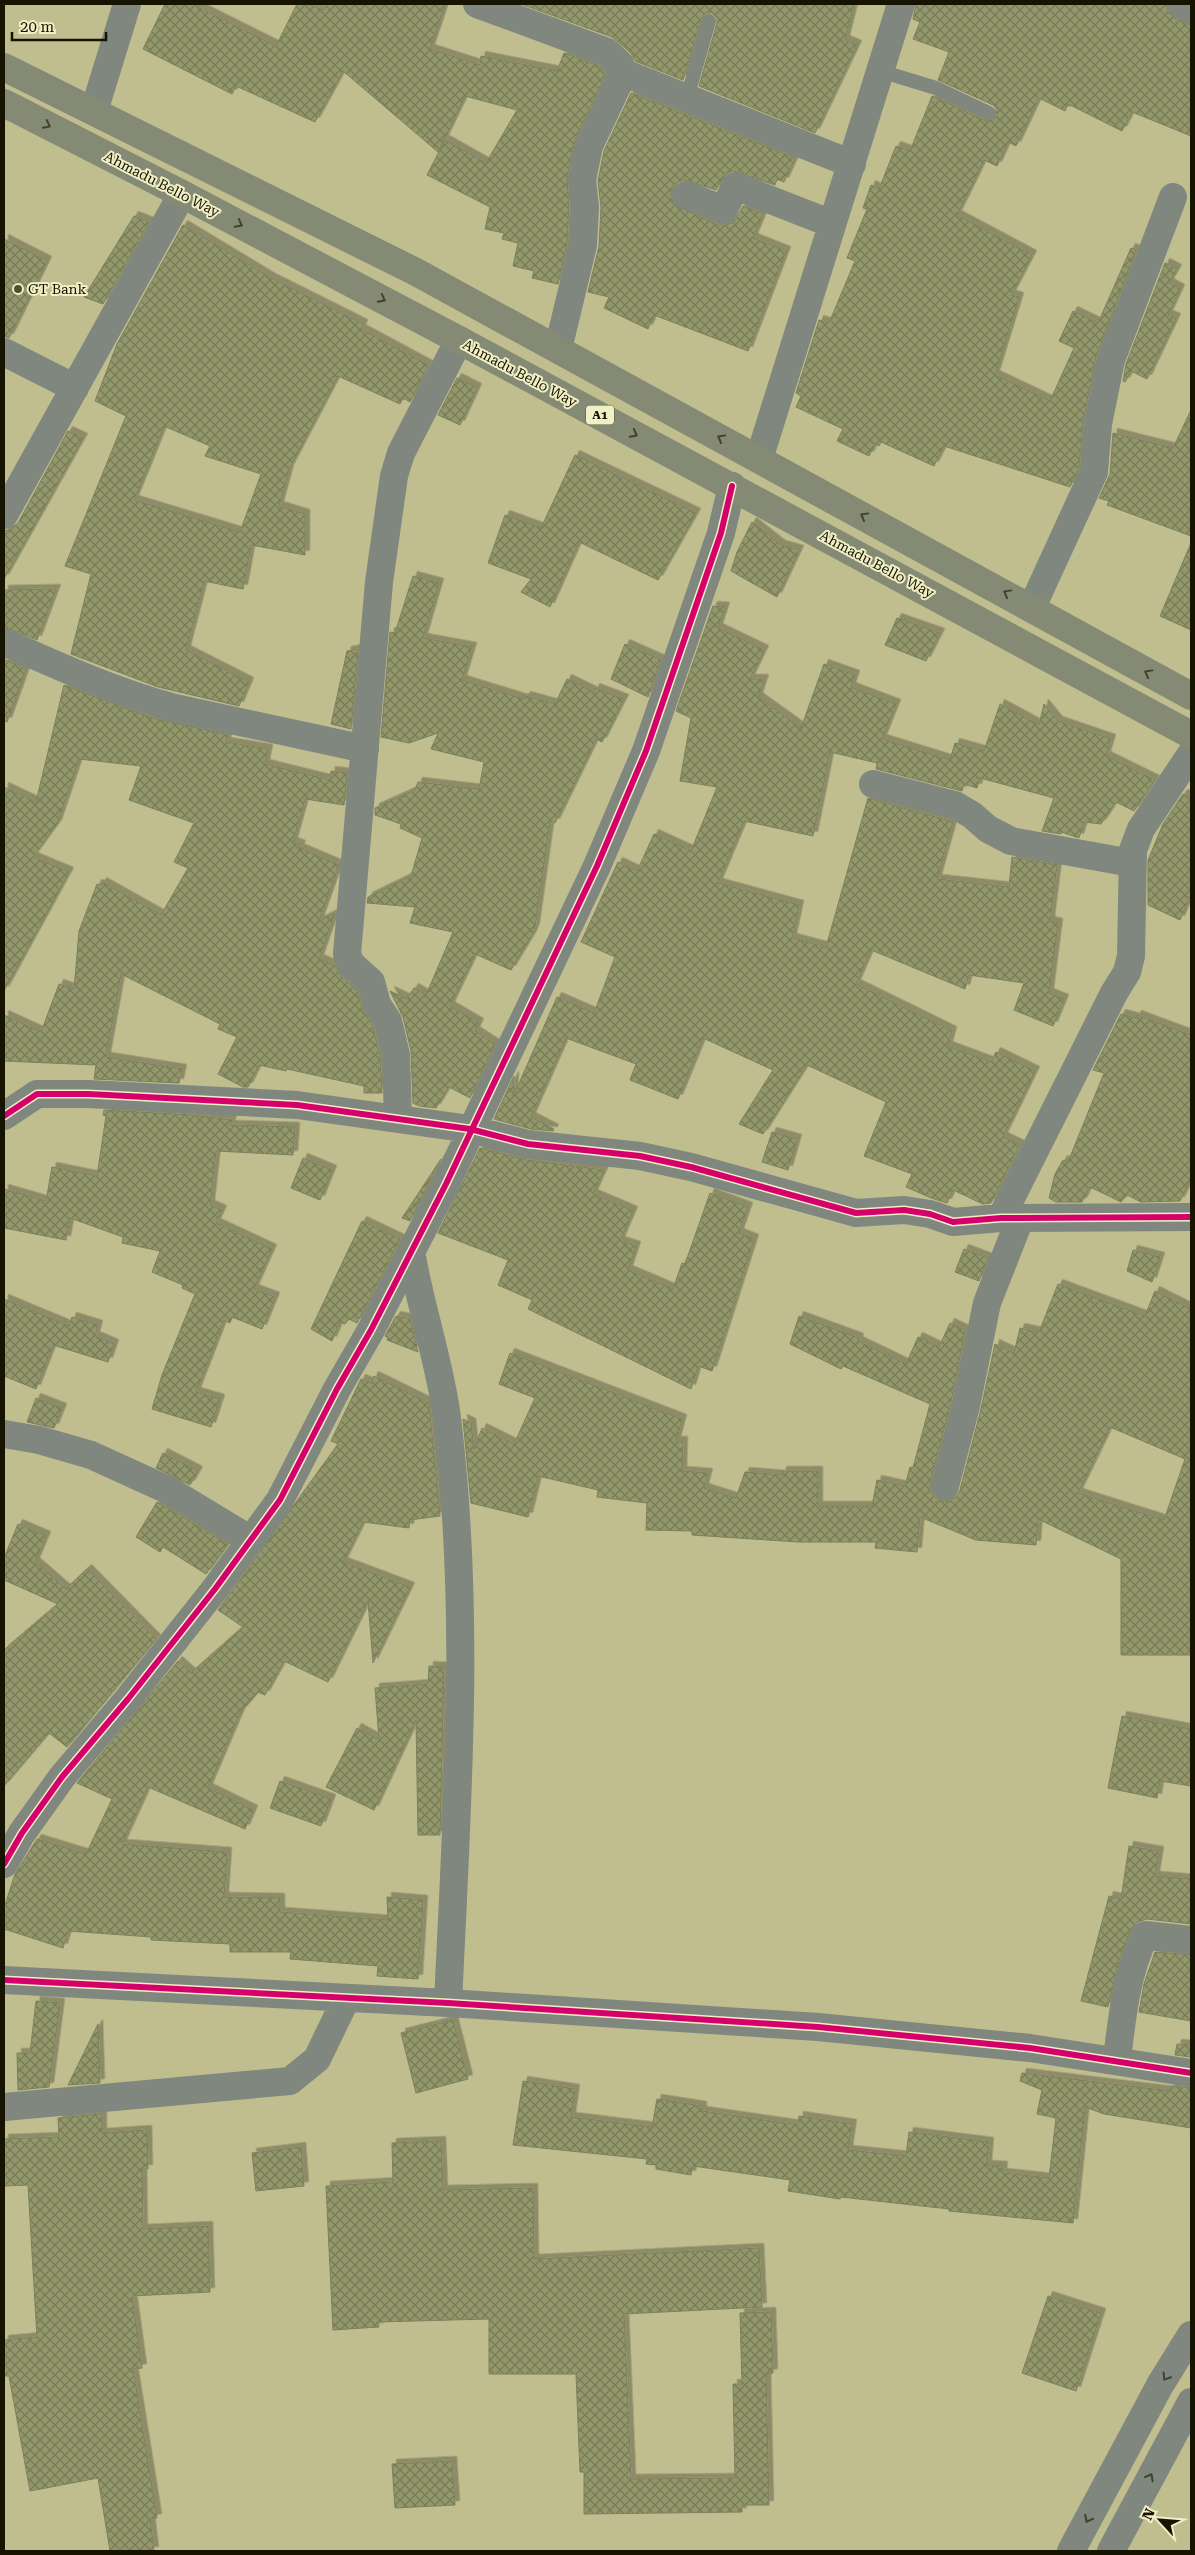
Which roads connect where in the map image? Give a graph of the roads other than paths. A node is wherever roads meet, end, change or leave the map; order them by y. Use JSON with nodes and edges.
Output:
{"nodes":[{"id":1,"x":127,"y":4,"type":"edge"},
{"id":2,"x":477,"y":4,"type":"edge"},
{"id":3,"x":901,"y":4,"type":"edge"},
{"id":4,"x":1181,"y":4,"type":"edge"},
{"id":5,"x":1191,"y":9,"type":"edge"},
{"id":6,"x":709,"y":21,"type":"dead end"},
{"id":7,"x":4,"y":67,"type":"edge"},
{"id":8,"x":619,"y":71,"type":"junction"},
{"id":9,"x":880,"y":71,"type":"junction"},
{"id":10,"x":687,"y":98,"type":"junction"},
{"id":11,"x":4,"y":103,"type":"edge"},
{"id":12,"x":94,"y":111,"type":"junction"},
{"id":13,"x":989,"y":112,"type":"dead end"},
{"id":14,"x":852,"y":164,"type":"junction"},
{"id":15,"x":182,"y":194,"type":"junction"},
{"id":16,"x":686,"y":195,"type":"dead end"},
{"id":17,"x":1173,"y":197,"type":"dead end"},
{"id":18,"x":832,"y":224,"type":"junction"},
{"id":19,"x":459,"y":340,"type":"junction"},
{"id":20,"x":558,"y":350,"type":"junction"},
{"id":21,"x":4,"y":352,"type":"edge"},
{"id":22,"x":75,"y":388,"type":"junction"},
{"id":23,"x":759,"y":459,"type":"junction"},
{"id":24,"x":732,"y":486,"type":"junction"},
{"id":25,"x":4,"y":515,"type":"edge"},
{"id":26,"x":1032,"y":607,"type":"junction"},
{"id":27,"x":4,"y":642,"type":"edge"},
{"id":28,"x":1191,"y":696,"type":"edge"},
{"id":29,"x":1191,"y":735,"type":"edge"},
{"id":30,"x":365,"y":749,"type":"junction"},
{"id":31,"x":1191,"y":754,"type":"edge"},
{"id":32,"x":873,"y":784,"type":"dead end"},
{"id":33,"x":1132,"y":863,"type":"junction"},
{"id":34,"x":4,"y":1116,"type":"edge"},
{"id":35,"x":398,"y":1120,"type":"junction"},
{"id":36,"x":470,"y":1129,"type":"junction"},
{"id":37,"x":1191,"y":1217,"type":"edge"},
{"id":38,"x":1010,"y":1219,"type":"junction"},
{"id":39,"x":411,"y":1251,"type":"junction"},
{"id":40,"x":4,"y":1434,"type":"edge"},
{"id":41,"x":945,"y":1486,"type":"dead end"},
{"id":42,"x":251,"y":1540,"type":"junction"},
{"id":43,"x":8,"y":1849,"type":"edge"},
{"id":44,"x":1191,"y":1940,"type":"edge"},
{"id":45,"x":4,"y":1980,"type":"edge"},
{"id":46,"x":346,"y":1999,"type":"junction"},
{"id":47,"x":448,"y":2003,"type":"junction"},
{"id":48,"x":1117,"y":2060,"type":"junction"},
{"id":49,"x":1191,"y":2072,"type":"edge"},
{"id":50,"x":4,"y":2107,"type":"edge"},
{"id":51,"x":1191,"y":2335,"type":"edge"},
{"id":52,"x":1191,"y":2402,"type":"edge"},
{"id":53,"x":1071,"y":2551,"type":"edge"},
{"id":54,"x":1112,"y":2551,"type":"edge"}],
"edges":[{"from":1,"to":12,"type":"street"},
{"from":2,"to":8,"type":"street"},
{"from":3,"to":9,"type":"street"},
{"from":4,"to":5,"type":"street"},
{"from":6,"to":10,"type":"lane"},
{"from":7,"to":12,"type":"highway"},
{"from":8,"to":10,"type":"street"},
{"from":8,"to":20,"type":"street"},
{"from":9,"to":13,"type":"lane"},
{"from":9,"to":14,"type":"street"},
{"from":10,"to":14,"type":"street"},
{"from":11,"to":15,"type":"highway","name":"Ahmadu Bello Way","number":"A1","one_way":true},
{"from":12,"to":20,"type":"highway"},
{"from":14,"to":18,"type":"street"},
{"from":15,"to":19,"type":"highway","name":"Ahmadu Bello Way","number":"A1","one_way":true},
{"from":15,"to":22,"type":"street"},
{"from":16,"to":18,"type":"street"},
{"from":17,"to":26,"type":"street"},
{"from":18,"to":23,"type":"street"},
{"from":19,"to":24,"type":"highway","name":"Ahmadu Bello Way","number":"A1","one_way":true},
{"from":19,"to":30,"type":"street"},
{"from":23,"to":20,"type":"highway","one_way":true},
{"from":21,"to":22,"type":"street"},
{"from":22,"to":25,"type":"street"},
{"from":26,"to":23,"type":"highway","one_way":true},
{"from":24,"to":29,"type":"highway","name":"Ahmadu Bello Way","number":"A1"},
{"from":24,"to":36,"type":"street"},
{"from":28,"to":26,"type":"highway","one_way":true},
{"from":27,"to":30,"type":"street"},
{"from":30,"to":35,"type":"street"},
{"from":31,"to":33,"type":"street"},
{"from":32,"to":33,"type":"street"},
{"from":33,"to":38,"type":"street"},
{"from":34,"to":35,"type":"street"},
{"from":35,"to":36,"type":"street"},
{"from":36,"to":38,"type":"street"},
{"from":36,"to":39,"type":"street"},
{"from":37,"to":38,"type":"street"},
{"from":38,"to":41,"type":"street"},
{"from":39,"to":42,"type":"street"},
{"from":39,"to":47,"type":"street"},
{"from":40,"to":42,"type":"street"},
{"from":42,"to":43,"type":"street"},
{"from":44,"to":48,"type":"street"},
{"from":45,"to":46,"type":"street"},
{"from":46,"to":47,"type":"street"},
{"from":46,"to":50,"type":"street"},
{"from":47,"to":48,"type":"street"},
{"from":48,"to":49,"type":"street"},
{"from":51,"to":53,"type":"street","one_way":true},
{"from":54,"to":52,"type":"street","one_way":true}]}
